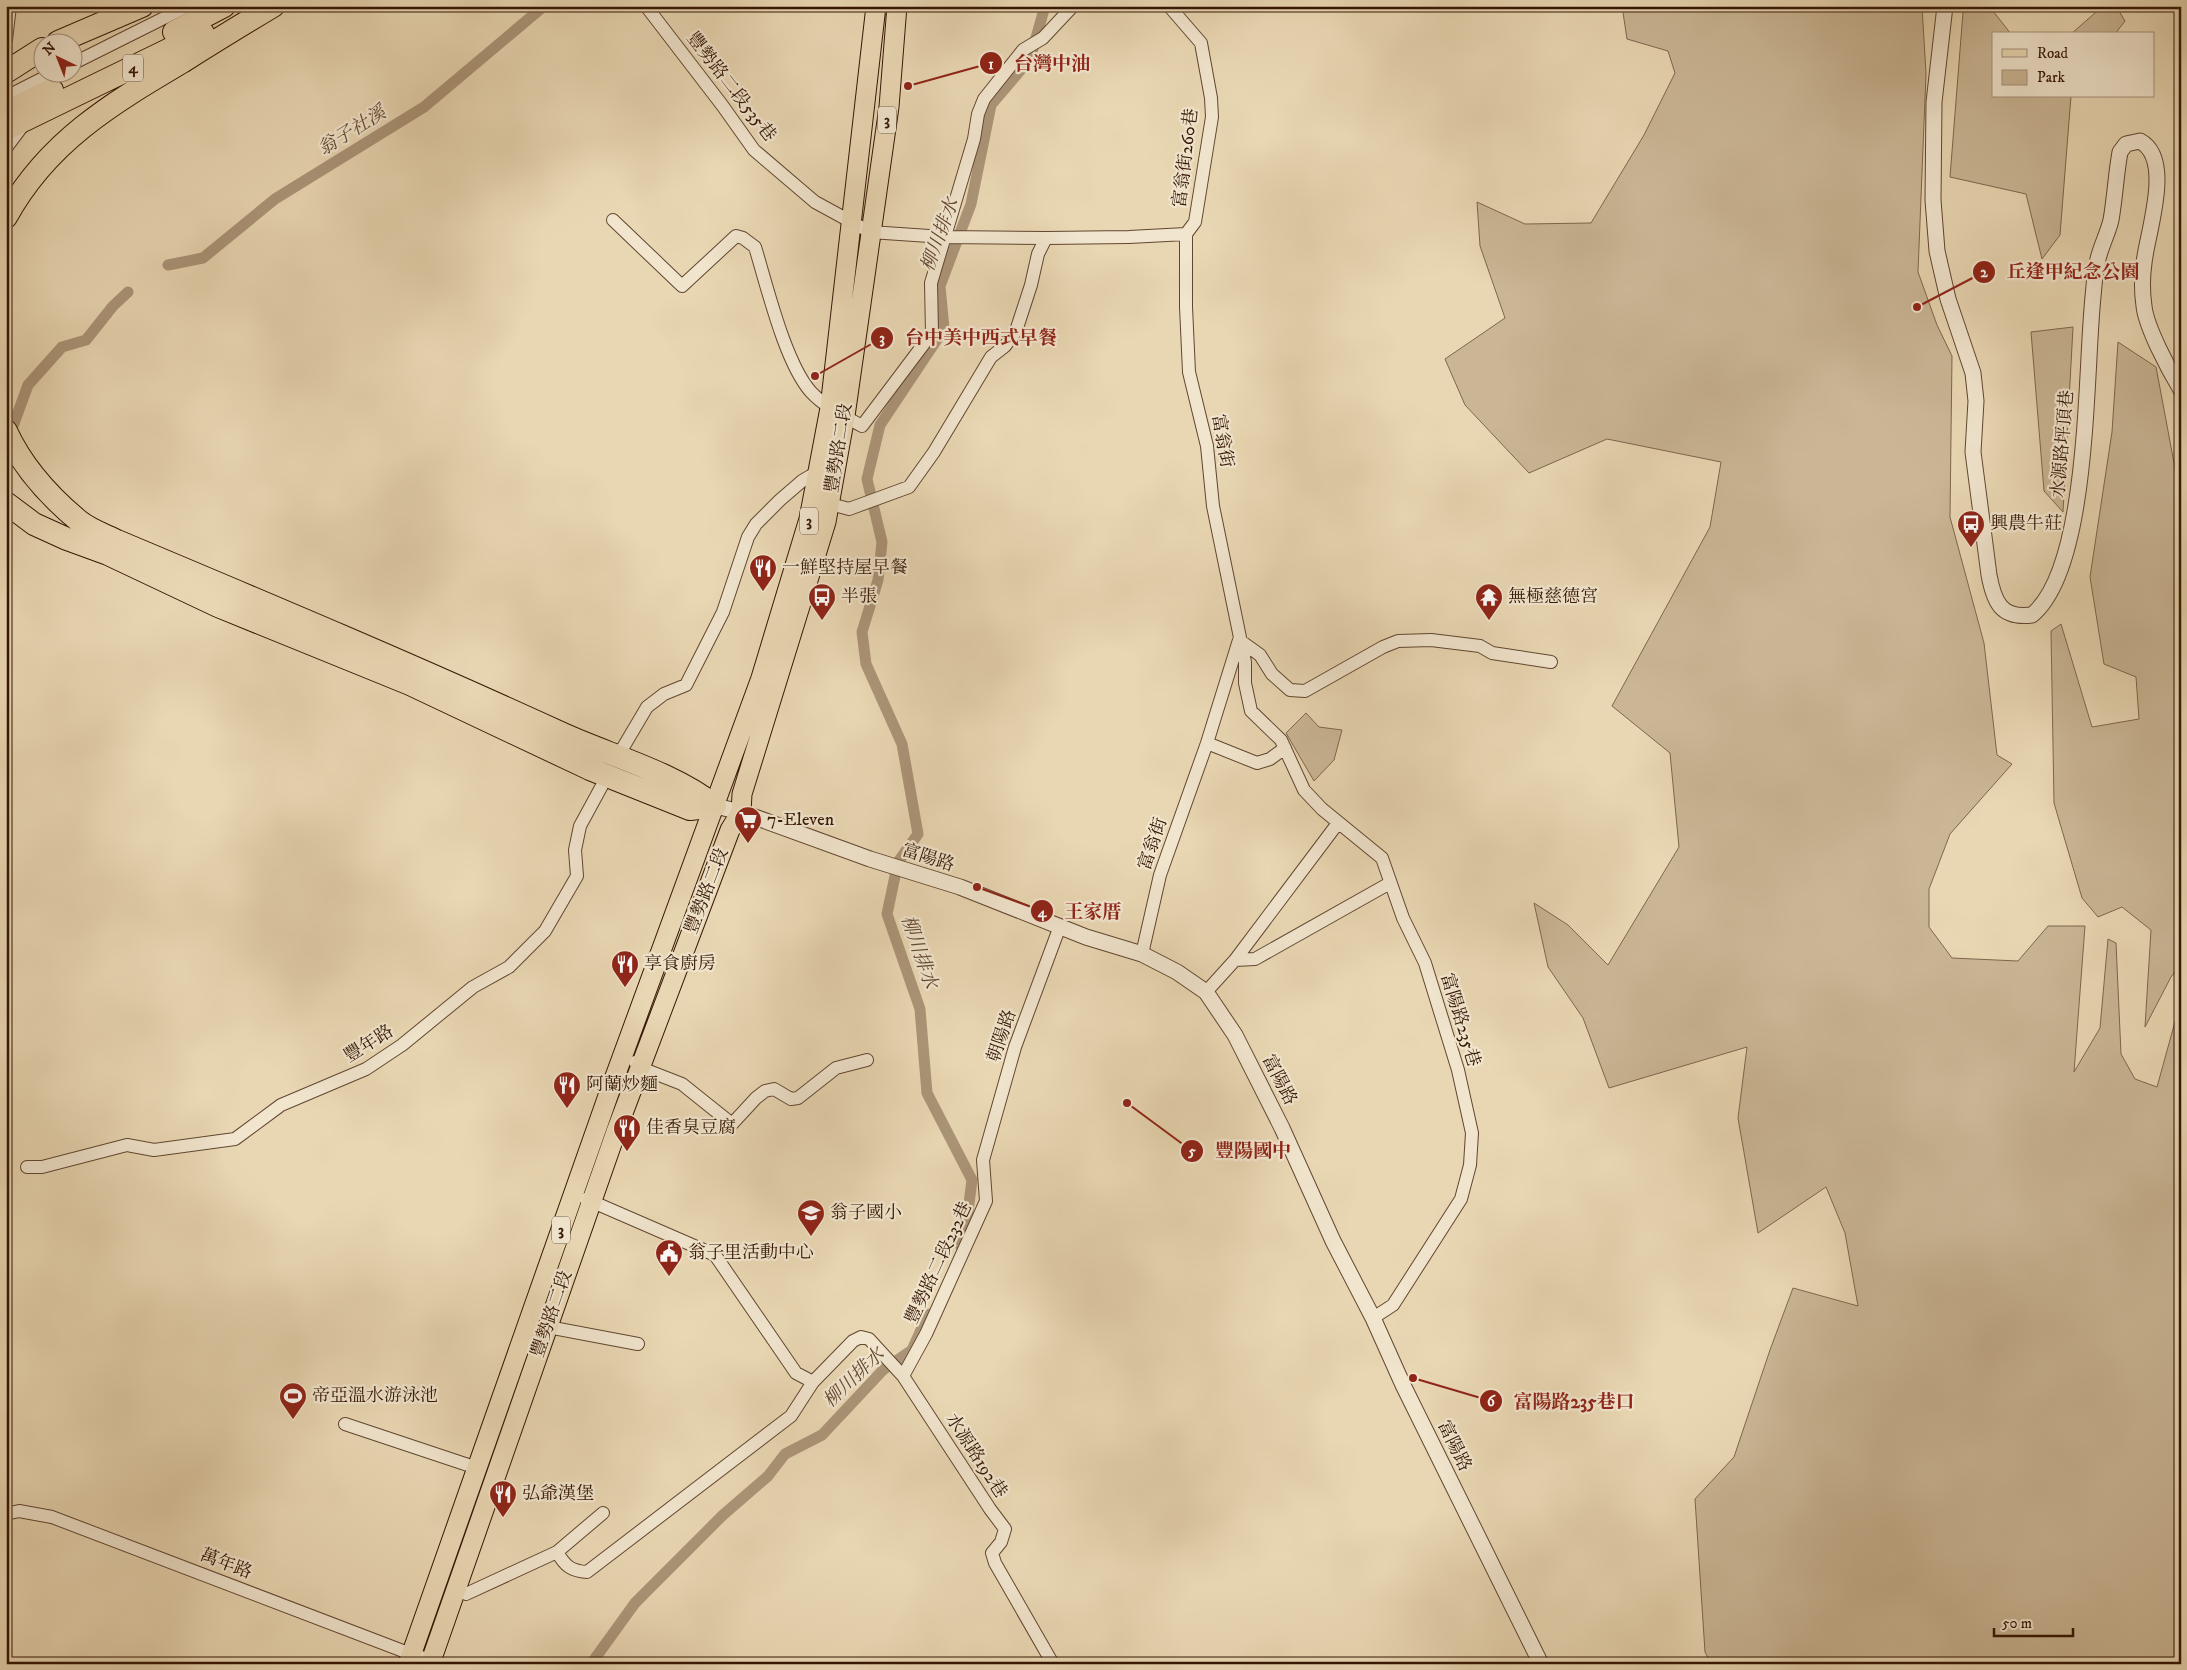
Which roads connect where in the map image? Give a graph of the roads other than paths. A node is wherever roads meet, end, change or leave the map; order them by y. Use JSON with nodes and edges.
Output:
{"nodes":[{"id":1,"x":10,"y":6,"type":"edge"},
{"id":2,"x":142,"y":6,"type":"edge"},
{"id":3,"x":188,"y":6,"type":"edge"},
{"id":4,"x":223,"y":6,"type":"edge"},
{"id":5,"x":259,"y":6,"type":"edge"},
{"id":6,"x":273,"y":6,"type":"edge"},
{"id":7,"x":646,"y":6,"type":"edge"},
{"id":8,"x":876,"y":6,"type":"edge"},
{"id":9,"x":897,"y":6,"type":"edge"},
{"id":10,"x":1073,"y":6,"type":"edge"},
{"id":11,"x":1169,"y":6,"type":"edge"},
{"id":12,"x":1945,"y":6,"type":"edge"},
{"id":13,"x":81,"y":32,"type":"edge"},
{"id":14,"x":6,"y":40,"type":"edge"},
{"id":15,"x":32,"y":55,"type":"edge"},
{"id":16,"x":82,"y":59,"type":"edge"},
{"id":17,"x":6,"y":72,"type":"edge"},
{"id":18,"x":35,"y":82,"type":"edge"},
{"id":19,"x":6,"y":97,"type":"edge"},
{"id":20,"x":10,"y":122,"type":"edge"},
{"id":21,"x":6,"y":148,"type":"edge"},
{"id":22,"x":6,"y":217,"type":"edge"},
{"id":23,"x":613,"y":220,"type":"dead end"},
{"id":24,"x":851,"y":223,"type":"junction"},
{"id":25,"x":870,"y":232,"type":"junction"},
{"id":26,"x":1186,"y":234,"type":"junction"},
{"id":27,"x":949,"y":237,"type":"junction"},
{"id":28,"x":1046,"y":238,"type":"junction"},
{"id":29,"x":2181,"y":390,"type":"edge"},
{"id":30,"x":837,"y":412,"type":"junction"},
{"id":31,"x":6,"y":432,"type":"edge"},
{"id":32,"x":819,"y":471,"type":"junction"},
{"id":33,"x":822,"y":502,"type":"junction"},
{"id":34,"x":6,"y":503,"type":"edge"},
{"id":35,"x":1239,"y":640,"type":"junction"},
{"id":36,"x":1551,"y":662,"type":"dead end"},
{"id":37,"x":413,"y":676,"type":"junction"},
{"id":38,"x":1207,"y":743,"type":"junction"},
{"id":39,"x":1285,"y":748,"type":"junction"},
{"id":40,"x":621,"y":752,"type":"dead end"},
{"id":41,"x":605,"y":780,"type":"dead end"},
{"id":42,"x":715,"y":806,"type":"junction"},
{"id":43,"x":741,"y":812,"type":"junction"},
{"id":44,"x":1338,"y":822,"type":"junction"},
{"id":45,"x":1390,"y":883,"type":"junction"},
{"id":46,"x":1060,"y":926,"type":"junction"},
{"id":47,"x":1142,"y":954,"type":"junction"},
{"id":48,"x":1235,"y":960,"type":"junction"},
{"id":49,"x":1206,"y":992,"type":"junction"},
{"id":50,"x":625,"y":1051,"type":"junction"},
{"id":51,"x":867,"y":1060,"type":"dead end"},
{"id":52,"x":641,"y":1068,"type":"junction"},
{"id":53,"x":983,"y":1160,"type":"joint"},
{"id":54,"x":27,"y":1167,"type":"dead end"},
{"id":55,"x":574,"y":1194,"type":"junction"},
{"id":56,"x":591,"y":1201,"type":"junction"},
{"id":57,"x":1373,"y":1318,"type":"junction"},
{"id":58,"x":548,"y":1327,"type":"junction"},
{"id":59,"x":638,"y":1344,"type":"dead end"},
{"id":60,"x":903,"y":1376,"type":"junction"},
{"id":61,"x":813,"y":1382,"type":"junction"},
{"id":62,"x":346,"y":1424,"type":"dead end"},
{"id":63,"x":477,"y":1468,"type":"junction"},
{"id":64,"x":603,"y":1513,"type":"dead end"},
{"id":65,"x":6,"y":1514,"type":"edge"},
{"id":66,"x":557,"y":1552,"type":"junction"},
{"id":67,"x":457,"y":1589,"type":"junction"},
{"id":68,"x":409,"y":1659,"type":"edge"},
{"id":69,"x":430,"y":1662,"type":"edge"},
{"id":70,"x":1053,"y":1664,"type":"edge"},
{"id":71,"x":1541,"y":1664,"type":"edge"}],
"edges":[{"from":1,"to":14,"type":"street"},
{"from":2,"to":13,"type":"highway"},
{"from":3,"to":16,"type":"street"},
{"from":4,"to":20,"type":"highway","number":"4"},
{"from":5,"to":20,"type":"highway","number":"4"},
{"from":6,"to":20,"type":"street"},
{"from":6,"to":22,"type":"highway"},
{"from":7,"to":24,"type":"street","name":"豐勢路二段535巷"},
{"from":8,"to":24,"type":"main road","name":"豐勢路二段","number":"3"},
{"from":9,"to":25,"type":"main road","name":"豐勢路二段","number":"3"},
{"from":10,"to":27,"type":"street"},
{"from":11,"to":26,"type":"street","name":"富翁街260巷"},
{"from":12,"to":29,"type":"street","name":"水源路坪頂巷"},
{"from":15,"to":17,"type":"highway"},
{"from":18,"to":19,"type":"street"},
{"from":20,"to":21,"type":"street"},
{"from":23,"to":30,"type":"street"},
{"from":24,"to":25,"type":"street","name":"豐勢路二段535巷"},
{"from":24,"to":30,"type":"main road","name":"豐勢路二段","number":"3"},
{"from":25,"to":27,"type":"street"},
{"from":25,"to":30,"type":"main road","name":"豐勢路二段","number":"3"},
{"from":26,"to":28,"type":"street"},
{"from":26,"to":35,"type":"street","name":"富翁街"},
{"from":27,"to":28,"type":"street"},
{"from":27,"to":30,"type":"street"},
{"from":28,"to":33,"type":"street"},
{"from":30,"to":32,"type":"main road","name":"豐勢路二段","number":"3"},
{"from":30,"to":33,"type":"main road","name":"豐勢路二段","number":"3"},
{"from":31,"to":37,"type":"highway"},
{"from":32,"to":33,"type":"main road","name":"豐勢路二段","number":"3"},
{"from":32,"to":40,"type":"street"},
{"from":33,"to":42,"type":"main road","name":"豐勢路二段","number":"3"},
{"from":33,"to":43,"type":"main road","name":"豐勢路二段","number":"3"},
{"from":34,"to":37,"type":"highway"},
{"from":35,"to":36,"type":"street"},
{"from":35,"to":38,"type":"street","name":"富翁街"},
{"from":35,"to":39,"type":"street","name":"富陽路235巷"},
{"from":37,"to":42,"type":"highway"},
{"from":38,"to":39,"type":"street"},
{"from":38,"to":47,"type":"street","name":"富翁街"},
{"from":39,"to":44,"type":"street","name":"富陽路235巷"},
{"from":41,"to":54,"type":"street","name":"豐年路"},
{"from":42,"to":43,"type":"street","name":"富陽路"},
{"from":42,"to":50,"type":"main road","name":"豐勢路二段","number":"3"},
{"from":43,"to":46,"type":"street","name":"富陽路"},
{"from":43,"to":52,"type":"main road","name":"豐勢路二段","number":"3"},
{"from":44,"to":45,"type":"street","name":"富陽路235巷"},
{"from":44,"to":48,"type":"street"},
{"from":45,"to":48,"type":"street"},
{"from":45,"to":57,"type":"street","name":"富陽路235巷"},
{"from":46,"to":47,"type":"street","name":"富陽路"},
{"from":46,"to":53,"type":"street","name":"朝陽路"},
{"from":47,"to":49,"type":"street","name":"富陽路"},
{"from":48,"to":49,"type":"street"},
{"from":49,"to":57,"type":"street","name":"富陽路"},
{"from":50,"to":52,"type":"street"},
{"from":50,"to":55,"type":"main road","name":"豐勢路二段","number":"3"},
{"from":51,"to":52,"type":"street"},
{"from":52,"to":56,"type":"main road","name":"豐勢路二段","number":"3"},
{"from":53,"to":60,"type":"street","name":"豐勢路二段232巷"},
{"from":55,"to":56,"type":"street"},
{"from":55,"to":63,"type":"main road","name":"豐勢路二段","number":"3"},
{"from":56,"to":58,"type":"main road","name":"豐勢路二段","number":"3"},
{"from":56,"to":61,"type":"street"},
{"from":57,"to":71,"type":"street","name":"富陽路"},
{"from":58,"to":59,"type":"street"},
{"from":58,"to":67,"type":"main road","name":"豐勢路二段","number":"3"},
{"from":60,"to":61,"type":"street","name":"水源路192巷"},
{"from":60,"to":70,"type":"street","name":"水源路192巷"},
{"from":61,"to":66,"type":"street"},
{"from":62,"to":63,"type":"street"},
{"from":63,"to":68,"type":"main road","name":"豐勢路二段","number":"3"},
{"from":64,"to":66,"type":"street"},
{"from":65,"to":68,"type":"street","name":"萬年路"},
{"from":66,"to":67,"type":"street"},
{"from":67,"to":69,"type":"main road","name":"豐勢路二段","number":"3"},
{"from":68,"to":69,"type":"street","name":"萬年路"}]}
